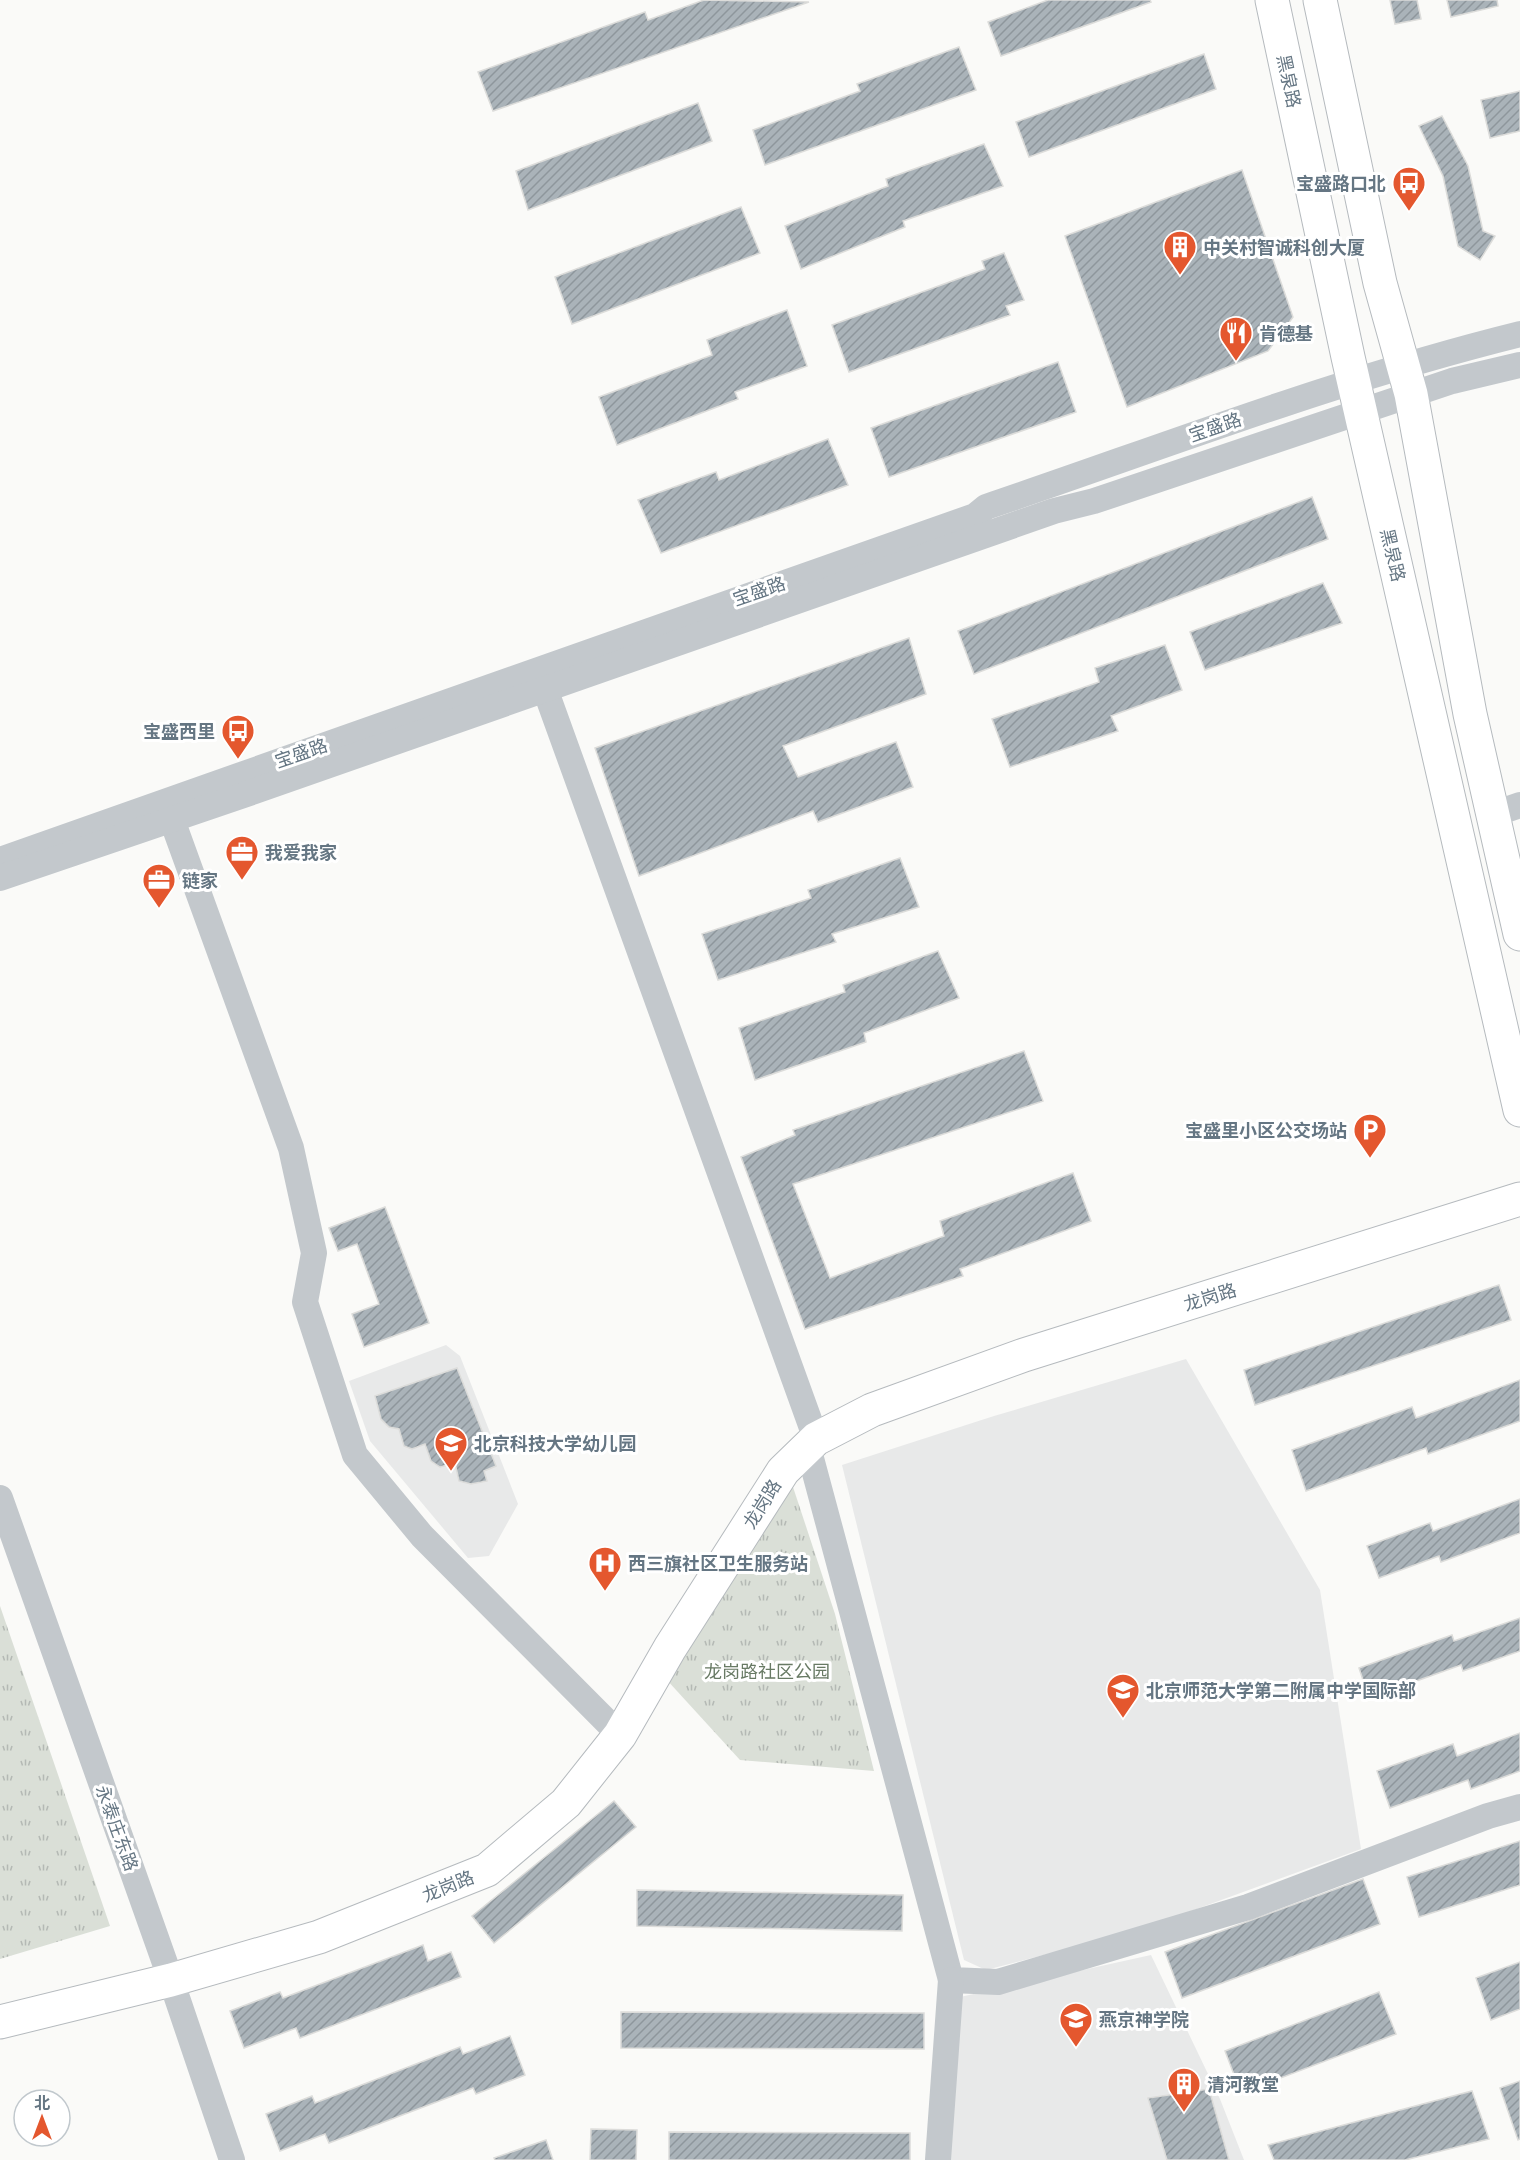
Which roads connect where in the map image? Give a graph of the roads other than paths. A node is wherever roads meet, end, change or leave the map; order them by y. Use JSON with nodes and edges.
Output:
{"nodes":[{"id":1,"x":1272,"y":0,"type":"edge"},
{"id":2,"x":1320,"y":0,"type":"edge"},
{"id":3,"x":1520,"y":334,"type":"edge"},
{"id":4,"x":1520,"y":364,"type":"edge"},
{"id":5,"x":1407,"y":380,"type":"junction"},
{"id":6,"x":1358,"y":397,"type":"junction"},
{"id":7,"x":545,"y":689,"type":"junction"},
{"id":8,"x":1507,"y":810,"type":"edge"},
{"id":9,"x":172,"y":820,"type":"junction"},
{"id":10,"x":0,"y":860,"type":"edge"},
{"id":11,"x":0,"y":878,"type":"edge"},
{"id":12,"x":1520,"y":934,"type":"edge"},
{"id":13,"x":1520,"y":1110,"type":"edge"},
{"id":14,"x":1520,"y":1199,"type":"edge"},
{"id":15,"x":812,"y":1443,"type":"junction"},
{"id":16,"x":0,"y":1498,"type":"edge"},
{"id":17,"x":620,"y":1735,"type":"junction"},
{"id":18,"x":1520,"y":1807,"type":"edge"},
{"id":19,"x":171,"y":1980,"type":"junction"},
{"id":20,"x":951,"y":1980,"type":"junction"},
{"id":21,"x":0,"y":2022,"type":"edge"},
{"id":22,"x":232,"y":2160,"type":"edge"},
{"id":23,"x":938,"y":2160,"type":"edge"}],
"edges":[{"from":1,"to":6,"type":"main road","name":"黑泉路"},
{"from":2,"to":5,"type":"main road"},
{"from":3,"to":5,"type":"street","name":"宝盛路"},
{"from":4,"to":5,"type":"street","name":"宝盛路"},
{"from":5,"to":6,"type":"street","name":"宝盛路"},
{"from":5,"to":8,"type":"main road"},
{"from":6,"to":7,"type":"street","name":"宝盛路"},
{"from":6,"to":10,"type":"street","name":"宝盛路"},
{"from":6,"to":13,"type":"main road","name":"黑泉路"},
{"from":7,"to":9,"type":"street","name":"宝盛路"},
{"from":7,"to":15,"type":"street"},
{"from":8,"to":12,"type":"main road"},
{"from":9,"to":11,"type":"street","name":"宝盛路"},
{"from":9,"to":17,"type":"street"},
{"from":14,"to":15,"type":"main road","name":"龙岗路"},
{"from":15,"to":17,"type":"main road","name":"龙岗路"},
{"from":15,"to":20,"type":"street"},
{"from":16,"to":19,"type":"street","name":"永泰庄东路"},
{"from":17,"to":19,"type":"main road","name":"龙岗路"},
{"from":18,"to":20,"type":"street"},
{"from":19,"to":21,"type":"main road","name":"龙岗路"},
{"from":19,"to":22,"type":"street","name":"永泰庄东路"},
{"from":20,"to":23,"type":"street"}]}
